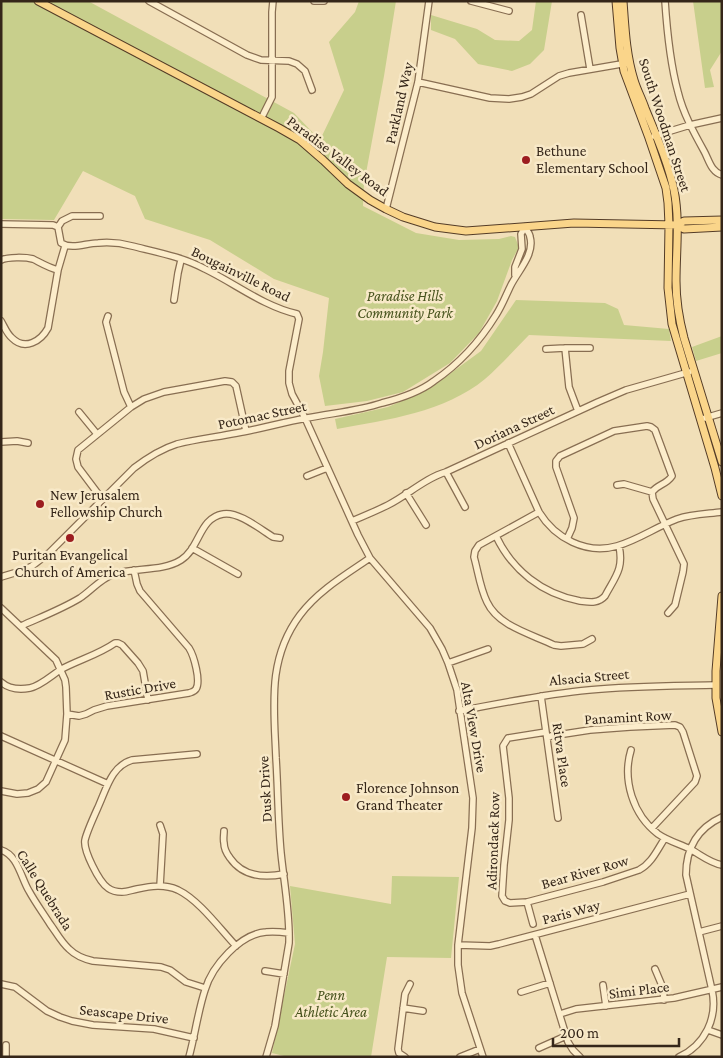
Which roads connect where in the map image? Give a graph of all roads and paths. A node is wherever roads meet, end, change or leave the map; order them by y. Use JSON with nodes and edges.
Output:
{"nodes":[{"id":1,"x":38,"y":1,"type":"edge"},
{"id":2,"x":149,"y":1,"type":"edge"},
{"id":3,"x":273,"y":1,"type":"edge"},
{"id":4,"x":314,"y":1,"type":"edge"},
{"id":5,"x":324,"y":1,"type":"edge"},
{"id":6,"x":429,"y":1,"type":"edge"},
{"id":7,"x":471,"y":1,"type":"edge"},
{"id":8,"x":616,"y":1,"type":"edge"},
{"id":9,"x":623,"y":1,"type":"edge"},
{"id":10,"x":665,"y":1,"type":"edge"},
{"id":11,"x":510,"y":11,"type":"dead end"},
{"id":12,"x":582,"y":15,"type":"dead end"},
{"id":13,"x":272,"y":60,"type":"junction"},
{"id":14,"x":626,"y":63,"type":"junction"},
{"id":15,"x":590,"y":69,"type":"junction"},
{"id":16,"x":418,"y":82,"type":"junction"},
{"id":17,"x":312,"y":90,"type":"dead end"},
{"id":18,"x":262,"y":117,"type":"junction"},
{"id":19,"x":722,"y":118,"type":"edge"},
{"id":20,"x":690,"y":125,"type":"junction"},
{"id":21,"x":653,"y":137,"type":"junction"},
{"id":22,"x":721,"y":174,"type":"edge"},
{"id":23,"x":386,"y":210,"type":"junction"},
{"id":24,"x":100,"y":216,"type":"dead end"},
{"id":25,"x":722,"y":220,"type":"edge"},
{"id":26,"x":1,"y":224,"type":"edge"},
{"id":27,"x":669,"y":225,"type":"junction"},
{"id":28,"x":677,"y":225,"type":"junction"},
{"id":29,"x":58,"y":227,"type":"junction"},
{"id":30,"x":524,"y":227,"type":"junction"},
{"id":31,"x":722,"y":228,"type":"edge"},
{"id":32,"x":65,"y":246,"type":"junction"},
{"id":33,"x":1,"y":260,"type":"edge"},
{"id":34,"x":181,"y":260,"type":"junction"},
{"id":35,"x":58,"y":270,"type":"junction"},
{"id":36,"x":174,"y":300,"type":"dead end"},
{"id":37,"x":108,"y":316,"type":"dead end"},
{"id":38,"x":1,"y":321,"type":"edge"},
{"id":39,"x":299,"y":323,"type":"joint"},
{"id":40,"x":565,"y":348,"type":"junction"},
{"id":41,"x":590,"y":348,"type":"dead end"},
{"id":42,"x":546,"y":349,"type":"dead end"},
{"id":43,"x":690,"y":372,"type":"junction"},
{"id":44,"x":131,"y":406,"type":"junction"},
{"id":45,"x":578,"y":411,"type":"junction"},
{"id":46,"x":79,"y":412,"type":"dead end"},
{"id":47,"x":722,"y":413,"type":"edge"},
{"id":48,"x":709,"y":417,"type":"junction"},
{"id":49,"x":305,"y":418,"type":"junction"},
{"id":50,"x":700,"y":420,"type":"junction"},
{"id":51,"x":246,"y":432,"type":"junction"},
{"id":52,"x":97,"y":434,"type":"junction"},
{"id":53,"x":1,"y":442,"type":"edge"},
{"id":54,"x":28,"y":443,"type":"dead end"},
{"id":55,"x":508,"y":443,"type":"junction"},
{"id":56,"x":722,"y":462,"type":"edge"},
{"id":57,"x":327,"y":468,"type":"junction"},
{"id":58,"x":446,"y":472,"type":"junction"},
{"id":59,"x":307,"y":476,"type":"dead end"},
{"id":60,"x":617,"y":485,"type":"dead end"},
{"id":61,"x":652,"y":492,"type":"junction"},
{"id":62,"x":406,"y":493,"type":"junction"},
{"id":63,"x":722,"y":496,"type":"edge"},
{"id":64,"x":102,"y":498,"type":"junction"},
{"id":65,"x":466,"y":507,"type":"dead end"},
{"id":66,"x":539,"y":512,"type":"junction"},
{"id":67,"x":722,"y":512,"type":"edge"},
{"id":68,"x":352,"y":521,"type":"junction"},
{"id":69,"x":664,"y":525,"type":"junction"},
{"id":70,"x":426,"y":526,"type":"dead end"},
{"id":71,"x":496,"y":536,"type":"junction"},
{"id":72,"x":280,"y":538,"type":"dead end"},
{"id":73,"x":567,"y":540,"type":"junction"},
{"id":74,"x":618,"y":546,"type":"junction"},
{"id":75,"x":192,"y":548,"type":"junction"},
{"id":76,"x":370,"y":558,"type":"junction"},
{"id":77,"x":134,"y":570,"type":"junction"},
{"id":78,"x":238,"y":574,"type":"dead end"},
{"id":79,"x":1,"y":577,"type":"edge"},
{"id":80,"x":722,"y":596,"type":"edge"},
{"id":81,"x":1,"y":608,"type":"edge"},
{"id":82,"x":668,"y":613,"type":"dead end"},
{"id":83,"x":21,"y":626,"type":"junction"},
{"id":84,"x":592,"y":639,"type":"dead end"},
{"id":85,"x":488,"y":649,"type":"dead end"},
{"id":86,"x":448,"y":664,"type":"junction"},
{"id":87,"x":61,"y":670,"type":"junction"},
{"id":88,"x":1,"y":682,"type":"edge"},
{"id":89,"x":719,"y":685,"type":"edge"},
{"id":90,"x":541,"y":696,"type":"junction"},
{"id":91,"x":148,"y":700,"type":"junction"},
{"id":92,"x":460,"y":711,"type":"junction"},
{"id":93,"x":67,"y":714,"type":"junction"},
{"id":94,"x":722,"y":732,"type":"edge"},
{"id":95,"x":546,"y":735,"type":"junction"},
{"id":96,"x":1,"y":736,"type":"edge"},
{"id":97,"x":631,"y":750,"type":"dead end"},
{"id":98,"x":197,"y":754,"type":"dead end"},
{"id":99,"x":56,"y":760,"type":"junction"},
{"id":100,"x":108,"y":784,"type":"junction"},
{"id":101,"x":1,"y":791,"type":"edge"},
{"id":102,"x":722,"y":817,"type":"edge"},
{"id":103,"x":558,"y":818,"type":"dead end"},
{"id":104,"x":160,"y":825,"type":"dead end"},
{"id":105,"x":652,"y":828,"type":"junction"},
{"id":106,"x":224,"y":831,"type":"dead end"},
{"id":107,"x":665,"y":838,"type":"junction"},
{"id":108,"x":690,"y":849,"type":"junction"},
{"id":109,"x":1,"y":850,"type":"edge"},
{"id":110,"x":722,"y":864,"type":"edge"},
{"id":111,"x":284,"y":874,"type":"junction"},
{"id":112,"x":160,"y":886,"type":"junction"},
{"id":113,"x":690,"y":894,"type":"junction"},
{"id":114,"x":527,"y":902,"type":"junction"},
{"id":115,"x":533,"y":924,"type":"dead end"},
{"id":116,"x":722,"y":926,"type":"edge"},
{"id":117,"x":699,"y":932,"type":"junction"},
{"id":118,"x":289,"y":933,"type":"junction"},
{"id":119,"x":535,"y":935,"type":"junction"},
{"id":120,"x":458,"y":945,"type":"junction"},
{"id":121,"x":236,"y":946,"type":"junction"},
{"id":122,"x":655,"y":969,"type":"dead end"},
{"id":123,"x":265,"y":971,"type":"dead end"},
{"id":124,"x":284,"y":974,"type":"junction"},
{"id":125,"x":550,"y":983,"type":"junction"},
{"id":126,"x":1,"y":984,"type":"edge"},
{"id":127,"x":410,"y":984,"type":"dead end"},
{"id":128,"x":603,"y":986,"type":"dead end"},
{"id":129,"x":722,"y":987,"type":"edge"},
{"id":130,"x":205,"y":988,"type":"junction"},
{"id":131,"x":712,"y":990,"type":"junction"},
{"id":132,"x":521,"y":992,"type":"dead end"},
{"id":133,"x":664,"y":1000,"type":"junction"},
{"id":134,"x":606,"y":1006,"type":"junction"},
{"id":135,"x":403,"y":1008,"type":"junction"},
{"id":136,"x":423,"y":1011,"type":"dead end"},
{"id":137,"x":560,"y":1014,"type":"junction"},
{"id":138,"x":708,"y":1030,"type":"junction"},
{"id":139,"x":722,"y":1035,"type":"edge"},
{"id":140,"x":566,"y":1036,"type":"junction"},
{"id":141,"x":194,"y":1038,"type":"junction"},
{"id":142,"x":6,"y":1045,"type":"dead end"},
{"id":143,"x":539,"y":1048,"type":"dead end"},
{"id":144,"x":480,"y":1049,"type":"junction"},
{"id":145,"x":6,"y":1057,"type":"edge"},
{"id":146,"x":189,"y":1057,"type":"edge"},
{"id":147,"x":266,"y":1057,"type":"edge"},
{"id":148,"x":405,"y":1057,"type":"edge"},
{"id":149,"x":460,"y":1057,"type":"edge"},
{"id":150,"x":483,"y":1057,"type":"edge"},
{"id":151,"x":580,"y":1057,"type":"edge"},
{"id":152,"x":678,"y":1057,"type":"edge"}],
"edges":[{"from":1,"to":18,"type":"main road","name":"Paradise Valley Road"},
{"from":2,"to":13,"type":"street"},
{"from":3,"to":13,"type":"street"},
{"from":4,"to":5,"type":"street"},
{"from":6,"to":16,"type":"street","name":"Parkland Way"},
{"from":7,"to":11,"type":"street"},
{"from":8,"to":14,"type":"main road","name":"South Woodman Street"},
{"from":9,"to":14,"type":"main road","name":"South Woodman Street"},
{"from":10,"to":20,"type":"street"},
{"from":12,"to":15,"type":"street"},
{"from":13,"to":17,"type":"street"},
{"from":13,"to":18,"type":"street"},
{"from":14,"to":15,"type":"street"},
{"from":14,"to":21,"type":"main road","name":"South Woodman Street"},
{"from":15,"to":16,"type":"street"},
{"from":16,"to":23,"type":"street","name":"Parkland Way"},
{"from":18,"to":23,"type":"main road","name":"Paradise Valley Road"},
{"from":19,"to":20,"type":"street"},
{"from":20,"to":21,"type":"street"},
{"from":20,"to":22,"type":"street"},
{"from":21,"to":27,"type":"main road","name":"South Woodman Street"},
{"from":21,"to":28,"type":"main road","name":"South Woodman Street"},
{"from":23,"to":30,"type":"main road","name":"Paradise Valley Road"},
{"from":24,"to":29,"type":"street"},
{"from":25,"to":28,"type":"main road","name":"Paradise Valley Road"},
{"from":26,"to":29,"type":"street"},
{"from":27,"to":28,"type":"main road","name":"Paradise Valley Road"},
{"from":27,"to":30,"type":"main road","name":"Paradise Valley Road"},
{"from":27,"to":43,"type":"main road","name":"South Woodman Street"},
{"from":28,"to":31,"type":"main road","name":"Paradise Valley Road"},
{"from":28,"to":43,"type":"main road","name":"South Woodman Street"},
{"from":29,"to":32,"type":"street"},
{"from":30,"to":49,"type":"street","name":"Potomac Street"},
{"from":32,"to":34,"type":"street","name":"Bougainville Road"},
{"from":32,"to":35,"type":"street"},
{"from":33,"to":35,"type":"street"},
{"from":34,"to":36,"type":"street"},
{"from":34,"to":39,"type":"street","name":"Bougainville Road"},
{"from":35,"to":38,"type":"street"},
{"from":37,"to":44,"type":"street"},
{"from":39,"to":49,"type":"street","name":"Alta View Drive"},
{"from":40,"to":41,"type":"street"},
{"from":40,"to":42,"type":"street"},
{"from":40,"to":45,"type":"street"},
{"from":43,"to":45,"type":"street","name":"Doriana Street"},
{"from":43,"to":48,"type":"main road","name":"South Woodman Street"},
{"from":43,"to":50,"type":"main road","name":"South Woodman Street"},
{"from":44,"to":51,"type":"street"},
{"from":44,"to":52,"type":"street"},
{"from":45,"to":55,"type":"street","name":"Doriana Street"},
{"from":46,"to":52,"type":"street"},
{"from":47,"to":48,"type":"street"},
{"from":48,"to":50,"type":"street"},
{"from":48,"to":56,"type":"main road","name":"South Woodman Street"},
{"from":49,"to":51,"type":"street","name":"Potomac Street"},
{"from":49,"to":57,"type":"street","name":"Alta View Drive"},
{"from":50,"to":63,"type":"main road","name":"South Woodman Street"},
{"from":51,"to":64,"type":"street","name":"Potomac Street"},
{"from":52,"to":64,"type":"street"},
{"from":53,"to":54,"type":"street"},
{"from":55,"to":58,"type":"street","name":"Doriana Street"},
{"from":55,"to":66,"type":"street"},
{"from":57,"to":59,"type":"street"},
{"from":57,"to":68,"type":"street","name":"Alta View Drive"},
{"from":58,"to":62,"type":"street","name":"Doriana Street"},
{"from":58,"to":65,"type":"street"},
{"from":60,"to":61,"type":"street"},
{"from":61,"to":69,"type":"street"},
{"from":61,"to":73,"type":"street"},
{"from":62,"to":68,"type":"street","name":"Doriana Street"},
{"from":62,"to":70,"type":"street"},
{"from":64,"to":79,"type":"street","name":"Potomac Street"},
{"from":66,"to":71,"type":"street"},
{"from":66,"to":73,"type":"street"},
{"from":67,"to":69,"type":"street"},
{"from":68,"to":76,"type":"street","name":"Alta View Drive"},
{"from":69,"to":74,"type":"street"},
{"from":69,"to":82,"type":"street"},
{"from":71,"to":74,"type":"street"},
{"from":71,"to":84,"type":"street"},
{"from":72,"to":75,"type":"street"},
{"from":73,"to":74,"type":"street"},
{"from":75,"to":77,"type":"street"},
{"from":75,"to":78,"type":"street"},
{"from":76,"to":86,"type":"street","name":"Alta View Drive"},
{"from":76,"to":111,"type":"street","name":"Dusk Drive"},
{"from":77,"to":83,"type":"street"},
{"from":77,"to":91,"type":"street","name":"Rustic Drive"},
{"from":80,"to":89,"type":"main road"},
{"from":81,"to":83,"type":"street"},
{"from":83,"to":87,"type":"street"},
{"from":85,"to":86,"type":"street"},
{"from":86,"to":92,"type":"street","name":"Alta View Drive"},
{"from":87,"to":88,"type":"street"},
{"from":87,"to":91,"type":"street"},
{"from":87,"to":93,"type":"street"},
{"from":89,"to":90,"type":"street","name":"Alsacia Street"},
{"from":89,"to":94,"type":"main road"},
{"from":90,"to":92,"type":"street","name":"Alsacia Street"},
{"from":90,"to":95,"type":"street","name":"Ritva Place"},
{"from":91,"to":93,"type":"street","name":"Rustic Drive"},
{"from":92,"to":120,"type":"street","name":"Alta View Drive"},
{"from":93,"to":99,"type":"street"},
{"from":95,"to":103,"type":"street","name":"Ritva Place"},
{"from":95,"to":105,"type":"street","name":"Panamint Row"},
{"from":95,"to":114,"type":"street","name":"Adirondack Row"},
{"from":96,"to":99,"type":"street"},
{"from":97,"to":105,"type":"street"},
{"from":98,"to":100,"type":"street"},
{"from":99,"to":100,"type":"street"},
{"from":99,"to":101,"type":"street"},
{"from":100,"to":112,"type":"street"},
{"from":102,"to":108,"type":"street"},
{"from":104,"to":112,"type":"street"},
{"from":105,"to":107,"type":"street"},
{"from":106,"to":111,"type":"street"},
{"from":107,"to":108,"type":"street"},
{"from":107,"to":114,"type":"street","name":"Bear River Row"},
{"from":108,"to":110,"type":"street"},
{"from":108,"to":113,"type":"street"},
{"from":109,"to":130,"type":"street","name":"Calle Quebrada"},
{"from":111,"to":118,"type":"street","name":"Dusk Drive"},
{"from":112,"to":121,"type":"street"},
{"from":113,"to":117,"type":"street"},
{"from":113,"to":119,"type":"street","name":"Paris Way"},
{"from":114,"to":115,"type":"street"},
{"from":116,"to":117,"type":"street"},
{"from":117,"to":131,"type":"street"},
{"from":118,"to":121,"type":"street"},
{"from":118,"to":124,"type":"street","name":"Dusk Drive"},
{"from":119,"to":120,"type":"street","name":"Paris Way"},
{"from":119,"to":125,"type":"street"},
{"from":120,"to":144,"type":"street","name":"Alta View Drive"},
{"from":121,"to":130,"type":"street"},
{"from":122,"to":133,"type":"street"},
{"from":123,"to":124,"type":"street"},
{"from":124,"to":147,"type":"street","name":"Dusk Drive"},
{"from":125,"to":132,"type":"street"},
{"from":125,"to":137,"type":"street"},
{"from":126,"to":141,"type":"street","name":"Seascape Drive"},
{"from":127,"to":135,"type":"street"},
{"from":128,"to":134,"type":"street"},
{"from":129,"to":131,"type":"street","name":"Simi Place"},
{"from":130,"to":141,"type":"street"},
{"from":131,"to":133,"type":"street","name":"Simi Place"},
{"from":131,"to":138,"type":"street"},
{"from":133,"to":134,"type":"street","name":"Simi Place"},
{"from":134,"to":137,"type":"street","name":"Simi Place"},
{"from":135,"to":136,"type":"street"},
{"from":135,"to":148,"type":"street"},
{"from":137,"to":140,"type":"street"},
{"from":138,"to":139,"type":"street"},
{"from":138,"to":152,"type":"street"},
{"from":140,"to":143,"type":"street"},
{"from":140,"to":151,"type":"street"},
{"from":141,"to":146,"type":"street"},
{"from":142,"to":145,"type":"street"},
{"from":144,"to":149,"type":"street"},
{"from":144,"to":150,"type":"street","name":"Alta View Drive"}]}
